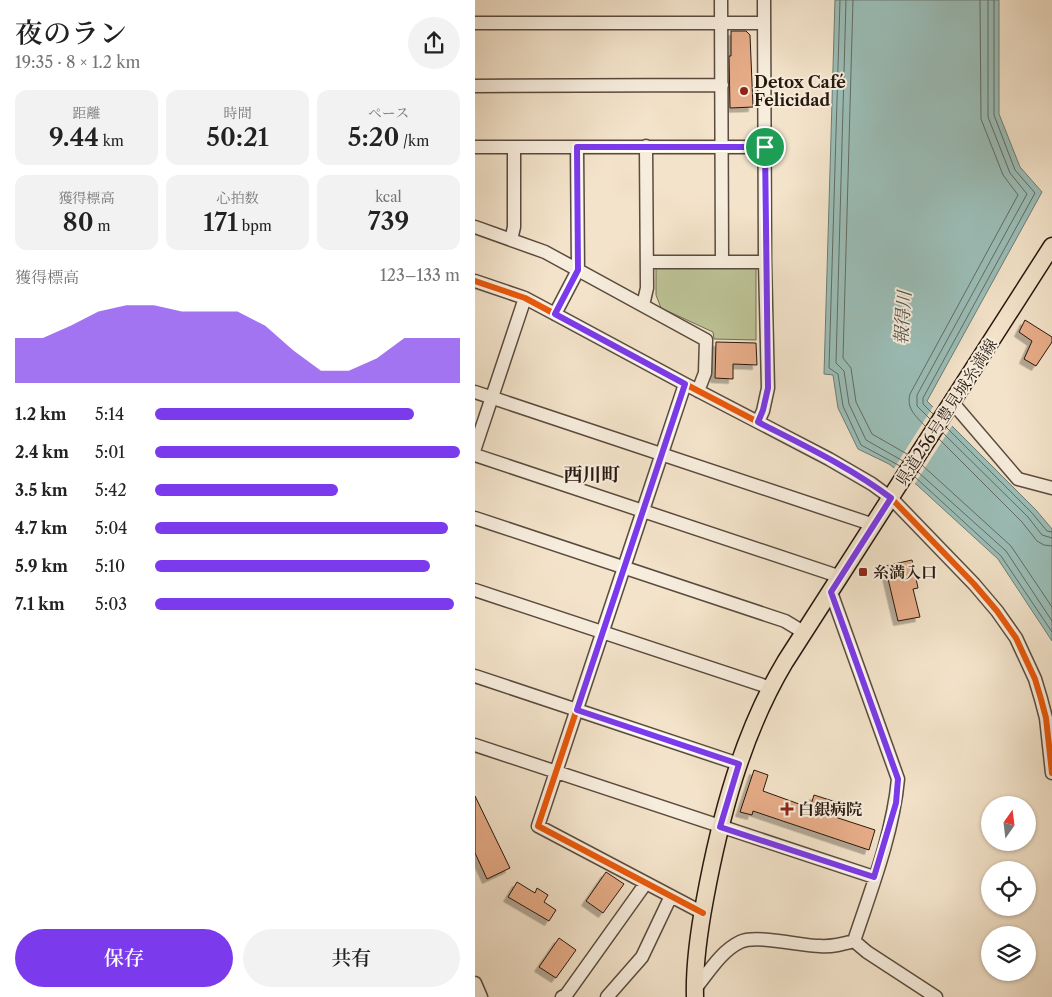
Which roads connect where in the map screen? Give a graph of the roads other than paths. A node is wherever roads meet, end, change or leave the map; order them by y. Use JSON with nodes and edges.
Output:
{"nodes":[{"id":1,"x":721,"y":0,"type":"edge"},
{"id":2,"x":764,"y":0,"type":"edge"},
{"id":3,"x":475,"y":23,"type":"edge"},
{"id":4,"x":721,"y":23,"type":"junction"},
{"id":5,"x":764,"y":23,"type":"junction"},
{"id":6,"x":722,"y":85,"type":"junction"},
{"id":7,"x":475,"y":86,"type":"edge"},
{"id":8,"x":646,"y":146,"type":"junction"},
{"id":9,"x":722,"y":146,"type":"junction"},
{"id":10,"x":475,"y":147,"type":"edge"},
{"id":11,"x":514,"y":147,"type":"junction"},
{"id":12,"x":577,"y":147,"type":"junction"},
{"id":13,"x":765,"y":147,"type":"junction"},
{"id":14,"x":475,"y":227,"type":"edge"},
{"id":15,"x":511,"y":240,"type":"junction"},
{"id":16,"x":1052,"y":246,"type":"edge"},
{"id":17,"x":648,"y":262,"type":"junction"},
{"id":18,"x":722,"y":262,"type":"junction"},
{"id":19,"x":765,"y":262,"type":"junction"},
{"id":20,"x":578,"y":270,"type":"junction"},
{"id":21,"x":475,"y":281,"type":"edge"},
{"id":22,"x":525,"y":298,"type":"junction"},
{"id":23,"x":643,"y":305,"type":"junction"},
{"id":24,"x":555,"y":314,"type":"junction"},
{"id":25,"x":685,"y":384,"type":"junction"},
{"id":26,"x":698,"y":391,"type":"junction"},
{"id":27,"x":475,"y":392,"type":"edge"},
{"id":28,"x":492,"y":397,"type":"junction"},
{"id":29,"x":949,"y":406,"type":"junction"},
{"id":30,"x":758,"y":422,"type":"junction"},
{"id":31,"x":475,"y":448,"type":"edge"},
{"id":32,"x":661,"y":454,"type":"junction"},
{"id":33,"x":475,"y":455,"type":"edge"},
{"id":34,"x":1051,"y":486,"type":"edge"},
{"id":35,"x":891,"y":498,"type":"junction"},
{"id":36,"x":643,"y":511,"type":"junction"},
{"id":37,"x":475,"y":518,"type":"edge"},
{"id":38,"x":874,"y":525,"type":"junction"},
{"id":39,"x":624,"y":568,"type":"junction"},
{"id":40,"x":841,"y":577,"type":"junction"},
{"id":41,"x":475,"y":590,"type":"edge"},
{"id":42,"x":831,"y":592,"type":"junction"},
{"id":43,"x":603,"y":632,"type":"junction"},
{"id":44,"x":805,"y":633,"type":"junction"},
{"id":45,"x":475,"y":676,"type":"edge"},
{"id":46,"x":771,"y":688,"type":"junction"},
{"id":47,"x":577,"y":710,"type":"junction"},
{"id":48,"x":475,"y":744,"type":"edge"},
{"id":49,"x":739,"y":764,"type":"junction"},
{"id":50,"x":556,"y":772,"type":"junction"},
{"id":51,"x":1052,"y":772,"type":"edge"},
{"id":52,"x":720,"y":827,"type":"junction"},
{"id":53,"x":874,"y":877,"type":"junction"},
{"id":54,"x":645,"y":883,"type":"junction"},
{"id":55,"x":671,"y":896,"type":"junction"},
{"id":56,"x":703,"y":913,"type":"junction"},
{"id":57,"x":854,"y":941,"type":"junction"},
{"id":58,"x":475,"y":983,"type":"edge"},
{"id":59,"x":695,"y":993,"type":"edge"},
{"id":60,"x":481,"y":997,"type":"edge"},
{"id":61,"x":562,"y":997,"type":"edge"},
{"id":62,"x":607,"y":997,"type":"edge"},
{"id":63,"x":936,"y":997,"type":"edge"}],
"edges":[{"from":1,"to":4,"type":"street"},
{"from":2,"to":5,"type":"street"},
{"from":3,"to":4,"type":"street"},
{"from":4,"to":5,"type":"street"},
{"from":4,"to":6,"type":"street"},
{"from":5,"to":13,"type":"street"},
{"from":6,"to":7,"type":"street"},
{"from":6,"to":9,"type":"street"},
{"from":8,"to":9,"type":"street"},
{"from":8,"to":12,"type":"street"},
{"from":8,"to":17,"type":"street"},
{"from":9,"to":13,"type":"street"},
{"from":9,"to":18,"type":"street"},
{"from":10,"to":11,"type":"street"},
{"from":11,"to":12,"type":"street"},
{"from":11,"to":15,"type":"street"},
{"from":12,"to":20,"type":"street"},
{"from":13,"to":19,"type":"street"},
{"from":14,"to":15,"type":"street"},
{"from":15,"to":20,"type":"street"},
{"from":16,"to":29,"type":"main road","name":"県道256号豊見城糸満線"},
{"from":17,"to":18,"type":"street"},
{"from":17,"to":23,"type":"street"},
{"from":18,"to":19,"type":"street"},
{"from":19,"to":30,"type":"street"},
{"from":20,"to":23,"type":"street"},
{"from":20,"to":24,"type":"street"},
{"from":21,"to":22,"type":"street"},
{"from":22,"to":24,"type":"street"},
{"from":22,"to":28,"type":"street"},
{"from":23,"to":26,"type":"street"},
{"from":24,"to":25,"type":"street"},
{"from":25,"to":26,"type":"street"},
{"from":25,"to":32,"type":"street"},
{"from":26,"to":30,"type":"street"},
{"from":27,"to":28,"type":"street"},
{"from":28,"to":31,"type":"street"},
{"from":28,"to":32,"type":"street"},
{"from":29,"to":34,"type":"street"},
{"from":29,"to":35,"type":"main road","name":"県道256号豊見城糸満線"},
{"from":30,"to":35,"type":"street"},
{"from":32,"to":36,"type":"street"},
{"from":32,"to":38,"type":"street"},
{"from":33,"to":36,"type":"street"},
{"from":35,"to":38,"type":"main road","name":"県道256号豊見城糸満線"},
{"from":35,"to":51,"type":"street"},
{"from":36,"to":39,"type":"street"},
{"from":36,"to":40,"type":"street"},
{"from":37,"to":39,"type":"street"},
{"from":38,"to":40,"type":"main road","name":"県道256号豊見城糸満線"},
{"from":39,"to":43,"type":"street"},
{"from":39,"to":44,"type":"street"},
{"from":40,"to":42,"type":"main road","name":"県道256号豊見城糸満線"},
{"from":41,"to":43,"type":"street"},
{"from":42,"to":44,"type":"main road","name":"県道256号豊見城糸満線"},
{"from":42,"to":53,"type":"street"},
{"from":43,"to":46,"type":"street"},
{"from":43,"to":47,"type":"street"},
{"from":44,"to":46,"type":"main road","name":"県道256号豊見城糸満線"},
{"from":45,"to":47,"type":"street"},
{"from":46,"to":49,"type":"main road","name":"県道256号豊見城糸満線"},
{"from":47,"to":49,"type":"street"},
{"from":47,"to":50,"type":"street"},
{"from":48,"to":50,"type":"street"},
{"from":49,"to":52,"type":"main road","name":"県道256号豊見城糸満線"},
{"from":50,"to":52,"type":"street"},
{"from":50,"to":54,"type":"street"},
{"from":52,"to":53,"type":"street"},
{"from":52,"to":56,"type":"main road","name":"県道256号豊見城糸満線"},
{"from":53,"to":57,"type":"street"},
{"from":54,"to":55,"type":"street"},
{"from":54,"to":61,"type":"street"},
{"from":55,"to":56,"type":"street"},
{"from":55,"to":62,"type":"street"},
{"from":56,"to":59,"type":"main road","name":"県道256号豊見城糸満線"},
{"from":57,"to":59,"type":"street"},
{"from":57,"to":63,"type":"street"},
{"from":58,"to":60,"type":"street"}]}
